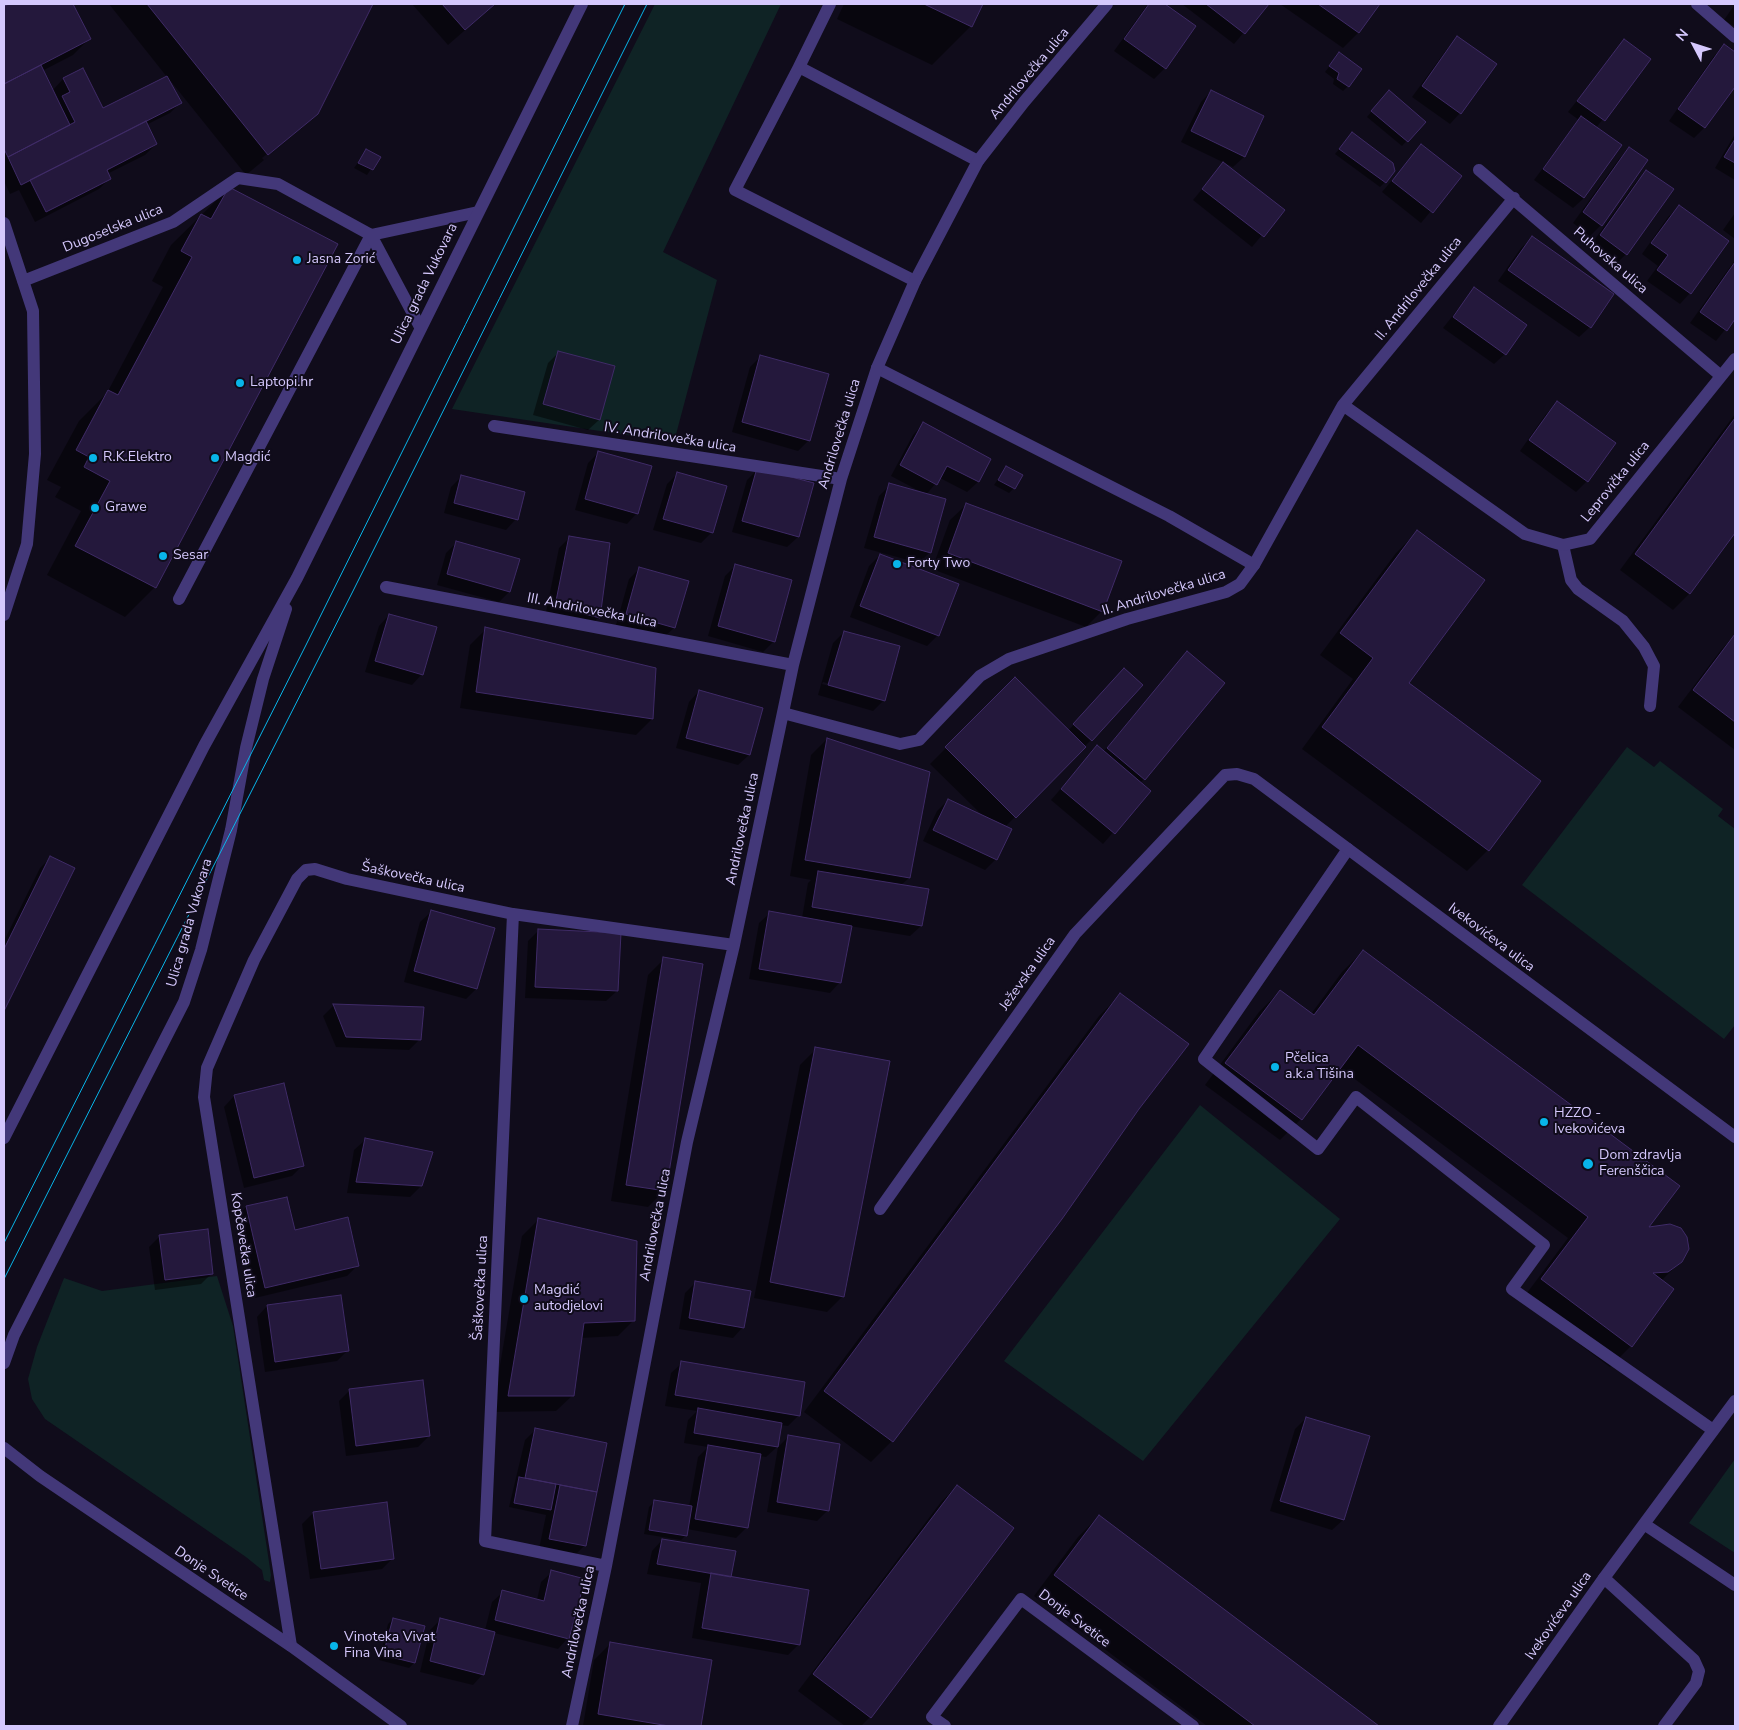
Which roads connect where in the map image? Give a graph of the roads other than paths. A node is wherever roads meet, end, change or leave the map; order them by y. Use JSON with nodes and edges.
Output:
{"nodes":[{"id":1,"x":582,"y":4,"type":"edge"},
{"id":2,"x":830,"y":4,"type":"edge"},
{"id":3,"x":1107,"y":4,"type":"edge"},
{"id":4,"x":1697,"y":4,"type":"edge"},
{"id":5,"x":1735,"y":37,"type":"edge"},
{"id":6,"x":799,"y":67,"type":"junction"},
{"id":7,"x":978,"y":161,"type":"junction"},
{"id":8,"x":1479,"y":170,"type":"dead end"},
{"id":9,"x":1514,"y":198,"type":"junction"},
{"id":10,"x":478,"y":212,"type":"junction"},
{"id":11,"x":4,"y":223,"type":"edge"},
{"id":12,"x":371,"y":235,"type":"junction"},
{"id":13,"x":915,"y":281,"type":"junction"},
{"id":14,"x":23,"y":282,"type":"junction"},
{"id":15,"x":420,"y":327,"type":"junction"},
{"id":16,"x":1735,"y":359,"type":"edge"},
{"id":17,"x":877,"y":368,"type":"junction"},
{"id":18,"x":1720,"y":376,"type":"junction"},
{"id":19,"x":1343,"y":405,"type":"junction"},
{"id":20,"x":494,"y":426,"type":"dead end"},
{"id":21,"x":841,"y":479,"type":"junction"},
{"id":22,"x":1563,"y":545,"type":"junction"},
{"id":23,"x":1254,"y":565,"type":"junction"},
{"id":24,"x":297,"y":578,"type":"junction"},
{"id":25,"x":386,"y":587,"type":"dead end"},
{"id":26,"x":179,"y":599,"type":"dead end"},
{"id":27,"x":4,"y":615,"type":"edge"},
{"id":28,"x":793,"y":665,"type":"junction"},
{"id":29,"x":1650,"y":706,"type":"dead end"},
{"id":30,"x":783,"y":713,"type":"junction"},
{"id":31,"x":1225,"y":775,"type":"joint"},
{"id":32,"x":1348,"y":849,"type":"junction"},
{"id":33,"x":306,"y":870,"type":"joint"},
{"id":34,"x":513,"y":914,"type":"junction"},
{"id":35,"x":734,"y":945,"type":"junction"},
{"id":36,"x":1735,"y":1137,"type":"edge"},
{"id":37,"x":4,"y":1138,"type":"edge"},
{"id":38,"x":880,"y":1210,"type":"dead end"},
{"id":39,"x":4,"y":1363,"type":"edge"},
{"id":40,"x":1735,"y":1401,"type":"edge"},
{"id":41,"x":1713,"y":1430,"type":"junction"},
{"id":42,"x":4,"y":1448,"type":"edge"},
{"id":43,"x":1644,"y":1524,"type":"junction"},
{"id":44,"x":606,"y":1566,"type":"junction"},
{"id":45,"x":1604,"y":1578,"type":"junction"},
{"id":46,"x":1735,"y":1585,"type":"edge"},
{"id":47,"x":291,"y":1646,"type":"junction"},
{"id":48,"x":402,"y":1726,"type":"edge"},
{"id":49,"x":572,"y":1726,"type":"edge"},
{"id":50,"x":945,"y":1726,"type":"edge"},
{"id":51,"x":1193,"y":1726,"type":"edge"},
{"id":52,"x":1499,"y":1726,"type":"edge"},
{"id":53,"x":1664,"y":1726,"type":"edge"}],
"edges":[{"from":1,"to":10,"type":"street","name":"Ulica grada Vukovara"},
{"from":2,"to":6,"type":"street"},
{"from":3,"to":7,"type":"street","name":"Andrilovečka ulica"},
{"from":4,"to":5,"type":"street"},
{"from":6,"to":7,"type":"street"},
{"from":6,"to":13,"type":"street"},
{"from":7,"to":13,"type":"street","name":"Andrilovečka ulica"},
{"from":8,"to":9,"type":"street","name":"Puhovska ulica"},
{"from":9,"to":18,"type":"street","name":"Puhovska ulica"},
{"from":9,"to":19,"type":"street","name":"II. Andrilovečka ulica"},
{"from":10,"to":12,"type":"street"},
{"from":10,"to":15,"type":"street","name":"Ulica grada Vukovara"},
{"from":11,"to":14,"type":"street"},
{"from":12,"to":14,"type":"street","name":"Dugoselska ulica"},
{"from":12,"to":15,"type":"street"},
{"from":12,"to":26,"type":"street"},
{"from":13,"to":17,"type":"street","name":"Andrilovečka ulica"},
{"from":14,"to":27,"type":"street"},
{"from":15,"to":24,"type":"street","name":"Ulica grada Vukovara"},
{"from":16,"to":18,"type":"street","name":"Leprovička ulica"},
{"from":17,"to":21,"type":"street","name":"Andrilovečka ulica"},
{"from":17,"to":23,"type":"street"},
{"from":18,"to":22,"type":"street","name":"Leprovička ulica"},
{"from":19,"to":22,"type":"street","name":"Leprovička ulica"},
{"from":19,"to":23,"type":"street","name":"II. Andrilovečka ulica"},
{"from":20,"to":21,"type":"street","name":"IV. Andrilovečka ulica"},
{"from":21,"to":28,"type":"street","name":"Andrilovečka ulica"},
{"from":22,"to":29,"type":"street"},
{"from":23,"to":30,"type":"street","name":"II. Andrilovečka ulica"},
{"from":24,"to":37,"type":"street","name":"Ulica grada Vukovara"},
{"from":24,"to":39,"type":"street","name":"Ulica grada Vukovara"},
{"from":25,"to":28,"type":"street","name":"III. Andrilovečka ulica"},
{"from":28,"to":30,"type":"street","name":"Andrilovečka ulica"},
{"from":30,"to":35,"type":"street","name":"Andrilovečka ulica"},
{"from":31,"to":32,"type":"street","name":"Ivekovićeva ulica"},
{"from":31,"to":38,"type":"street","name":"Ježevska ulica"},
{"from":32,"to":36,"type":"street","name":"Ivekovićeva ulica"},
{"from":32,"to":41,"type":"street"},
{"from":33,"to":34,"type":"street","name":"Šaškovečka ulica"},
{"from":33,"to":47,"type":"street","name":"Kopčevečka ulica"},
{"from":34,"to":35,"type":"street","name":"Šaškovečka ulica"},
{"from":34,"to":44,"type":"street","name":"Šaškovečka ulica"},
{"from":35,"to":44,"type":"street","name":"Andrilovečka ulica"},
{"from":40,"to":41,"type":"street","name":"Ivekovićeva ulica"},
{"from":41,"to":43,"type":"street","name":"Ivekovićeva ulica"},
{"from":42,"to":47,"type":"street","name":"Donje Svetice"},
{"from":43,"to":45,"type":"street","name":"Ivekovićeva ulica"},
{"from":43,"to":46,"type":"street"},
{"from":44,"to":49,"type":"street","name":"Andrilovečka ulica"},
{"from":45,"to":52,"type":"street","name":"Ivekovićeva ulica"},
{"from":45,"to":53,"type":"street"},
{"from":47,"to":48,"type":"street","name":"Donje Svetice"},
{"from":50,"to":51,"type":"street","name":"Donje Svetice"}]}
